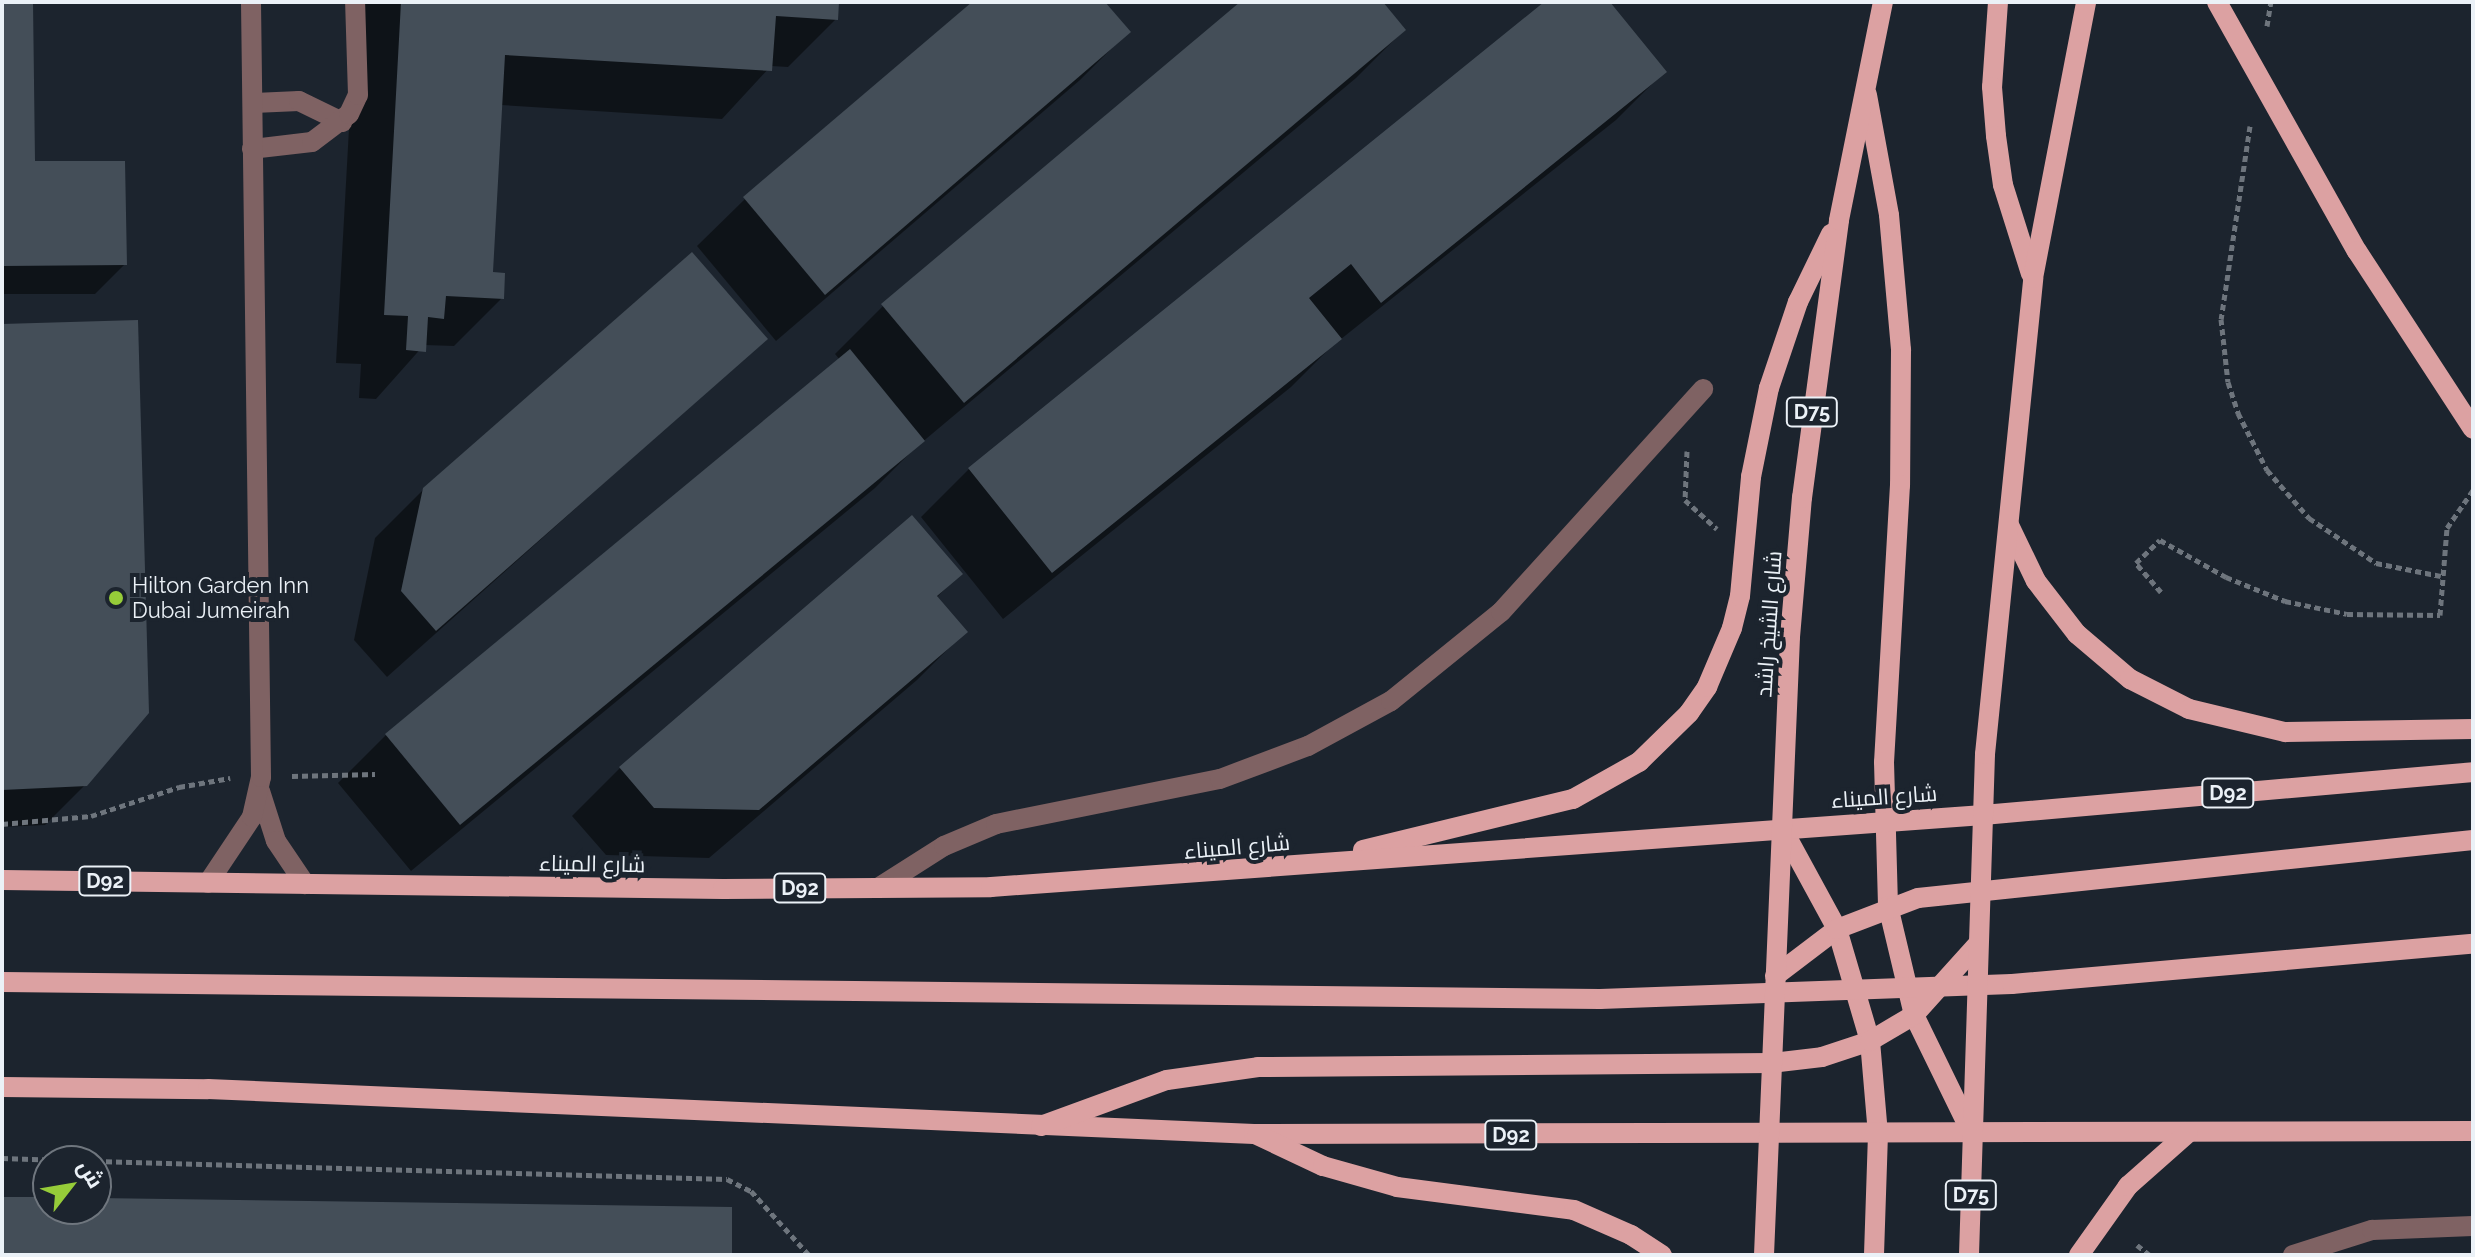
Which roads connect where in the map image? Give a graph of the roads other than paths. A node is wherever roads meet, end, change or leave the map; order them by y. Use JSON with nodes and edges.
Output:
{"nodes":[{"id":1,"x":251,"y":2,"type":"edge"},
{"id":2,"x":355,"y":2,"type":"edge"},
{"id":3,"x":1883,"y":2,"type":"edge"},
{"id":4,"x":1998,"y":2,"type":"edge"},
{"id":5,"x":2217,"y":2,"type":"edge"},
{"id":6,"x":2086,"y":3,"type":"edge"},
{"id":7,"x":1865,"y":83,"type":"junction"},
{"id":8,"x":253,"y":103,"type":"junction"},
{"id":9,"x":342,"y":122,"type":"junction"},
{"id":10,"x":252,"y":149,"type":"junction"},
{"id":11,"x":1839,"y":220,"type":"junction"},
{"id":12,"x":2033,"y":278,"type":"junction"},
{"id":13,"x":1703,"y":389,"type":"dead end"},
{"id":14,"x":2473,"y":429,"type":"edge"},
{"id":15,"x":2008,"y":522,"type":"junction"},
{"id":16,"x":2473,"y":729,"type":"edge"},
{"id":17,"x":2473,"y":772,"type":"edge"},
{"id":18,"x":261,"y":784,"type":"junction"},
{"id":19,"x":1983,"y":815,"type":"junction"},
{"id":20,"x":1883,"y":821,"type":"junction"},
{"id":21,"x":1782,"y":828,"type":"junction"},
{"id":22,"x":2473,"y":840,"type":"edge"},
{"id":23,"x":1293,"y":867,"type":"junction"},
{"id":24,"x":2,"y":880,"type":"edge"},
{"id":25,"x":208,"y":883,"type":"junction"},
{"id":26,"x":305,"y":884,"type":"junction"},
{"id":27,"x":878,"y":888,"type":"junction"},
{"id":28,"x":1979,"y":890,"type":"junction"},
{"id":29,"x":1888,"y":906,"type":"junction"},
{"id":30,"x":1837,"y":929,"type":"junction"},
{"id":31,"x":2473,"y":944,"type":"edge"},
{"id":32,"x":1977,"y":945,"type":"junction"},
{"id":33,"x":1775,"y":976,"type":"junction"},
{"id":34,"x":2,"y":982,"type":"edge"},
{"id":35,"x":1914,"y":1015,"type":"junction"},
{"id":36,"x":1870,"y":1041,"type":"junction"},
{"id":37,"x":1772,"y":1063,"type":"junction"},
{"id":38,"x":2,"y":1087,"type":"edge"},
{"id":39,"x":1038,"y":1128,"type":"junction"},
{"id":40,"x":2473,"y":1131,"type":"edge"},
{"id":41,"x":2188,"y":1133,"type":"junction"},
{"id":42,"x":1254,"y":1134,"type":"junction"},
{"id":43,"x":1878,"y":1134,"type":"junction"},
{"id":44,"x":1972,"y":1134,"type":"junction"},
{"id":45,"x":1769,"y":1135,"type":"junction"},
{"id":46,"x":2472,"y":1227,"type":"edge"},
{"id":47,"x":2349,"y":1245,"type":"edge"},
{"id":48,"x":1662,"y":1255,"type":"edge"},
{"id":49,"x":1764,"y":1255,"type":"edge"},
{"id":50,"x":1874,"y":1255,"type":"edge"},
{"id":51,"x":1969,"y":1255,"type":"edge"},
{"id":52,"x":2079,"y":1255,"type":"edge"},
{"id":53,"x":2293,"y":1255,"type":"edge"}],
"edges":[{"from":1,"to":8,"type":"street"},
{"from":2,"to":9,"type":"street"},
{"from":3,"to":7,"type":"main road","name":"شارع الشيخ راشد","number":"D75"},
{"from":4,"to":12,"type":"main road"},
{"from":5,"to":14,"type":"main road"},
{"from":6,"to":12,"type":"main road","number":"D75"},
{"from":7,"to":11,"type":"main road","name":"شارع الشيخ راشد","number":"D75"},
{"from":7,"to":20,"type":"main road"},
{"from":8,"to":9,"type":"street"},
{"from":8,"to":10,"type":"street"},
{"from":9,"to":10,"type":"street"},
{"from":10,"to":18,"type":"street"},
{"from":11,"to":21,"type":"main road","name":"شارع الشيخ راشد","number":"D75"},
{"from":11,"to":23,"type":"main road"},
{"from":12,"to":15,"type":"main road","number":"D75"},
{"from":13,"to":27,"type":"street"},
{"from":15,"to":16,"type":"main road"},
{"from":15,"to":19,"type":"main road","number":"D75"},
{"from":17,"to":19,"type":"main road","name":"شارع الميناء","number":"D92"},
{"from":18,"to":25,"type":"street"},
{"from":18,"to":26,"type":"street"},
{"from":19,"to":20,"type":"main road","name":"شارع الميناء","number":"D92"},
{"from":19,"to":28,"type":"main road","number":"D75"},
{"from":20,"to":21,"type":"main road","name":"شارع الميناء","number":"D92"},
{"from":20,"to":29,"type":"main road"},
{"from":21,"to":23,"type":"main road","name":"شارع الميناء","number":"D92"},
{"from":21,"to":30,"type":"main road"},
{"from":21,"to":33,"type":"main road","name":"شارع الشيخ راشد","number":"D75"},
{"from":22,"to":28,"type":"main road"},
{"from":23,"to":27,"type":"main road","name":"شارع الميناء","number":"D92"},
{"from":24,"to":25,"type":"main road","name":"شارع الميناء","number":"D92"},
{"from":25,"to":26,"type":"main road","name":"شارع الميناء","number":"D92"},
{"from":26,"to":27,"type":"main road","name":"شارع الميناء","number":"D92"},
{"from":28,"to":29,"type":"main road"},
{"from":28,"to":32,"type":"main road","number":"D75"},
{"from":29,"to":30,"type":"main road"},
{"from":29,"to":35,"type":"main road"},
{"from":30,"to":33,"type":"main road"},
{"from":30,"to":36,"type":"main road"},
{"from":31,"to":34,"type":"main road"},
{"from":32,"to":35,"type":"main road"},
{"from":32,"to":44,"type":"main road","number":"D75"},
{"from":33,"to":37,"type":"main road","name":"شارع الشيخ راشد","number":"D75"},
{"from":35,"to":36,"type":"main road"},
{"from":35,"to":44,"type":"main road"},
{"from":36,"to":37,"type":"main road"},
{"from":36,"to":43,"type":"main road"},
{"from":37,"to":39,"type":"main road"},
{"from":37,"to":45,"type":"main road","name":"شارع الشيخ راشد","number":"D75"},
{"from":38,"to":39,"type":"main road","number":"D92"},
{"from":39,"to":42,"type":"main road","number":"D92"},
{"from":40,"to":41,"type":"main road","number":"D92"},
{"from":41,"to":44,"type":"main road","number":"D92"},
{"from":41,"to":52,"type":"main road"},
{"from":42,"to":45,"type":"main road","number":"D92"},
{"from":42,"to":48,"type":"main road"},
{"from":43,"to":44,"type":"main road","number":"D92"},
{"from":43,"to":45,"type":"main road","number":"D92"},
{"from":43,"to":50,"type":"main road"},
{"from":44,"to":51,"type":"main road","number":"D75"},
{"from":45,"to":49,"type":"main road","name":"شارع الشيخ راشد","number":"D75"},
{"from":46,"to":47,"type":"street"},
{"from":47,"to":53,"type":"street"}]}
